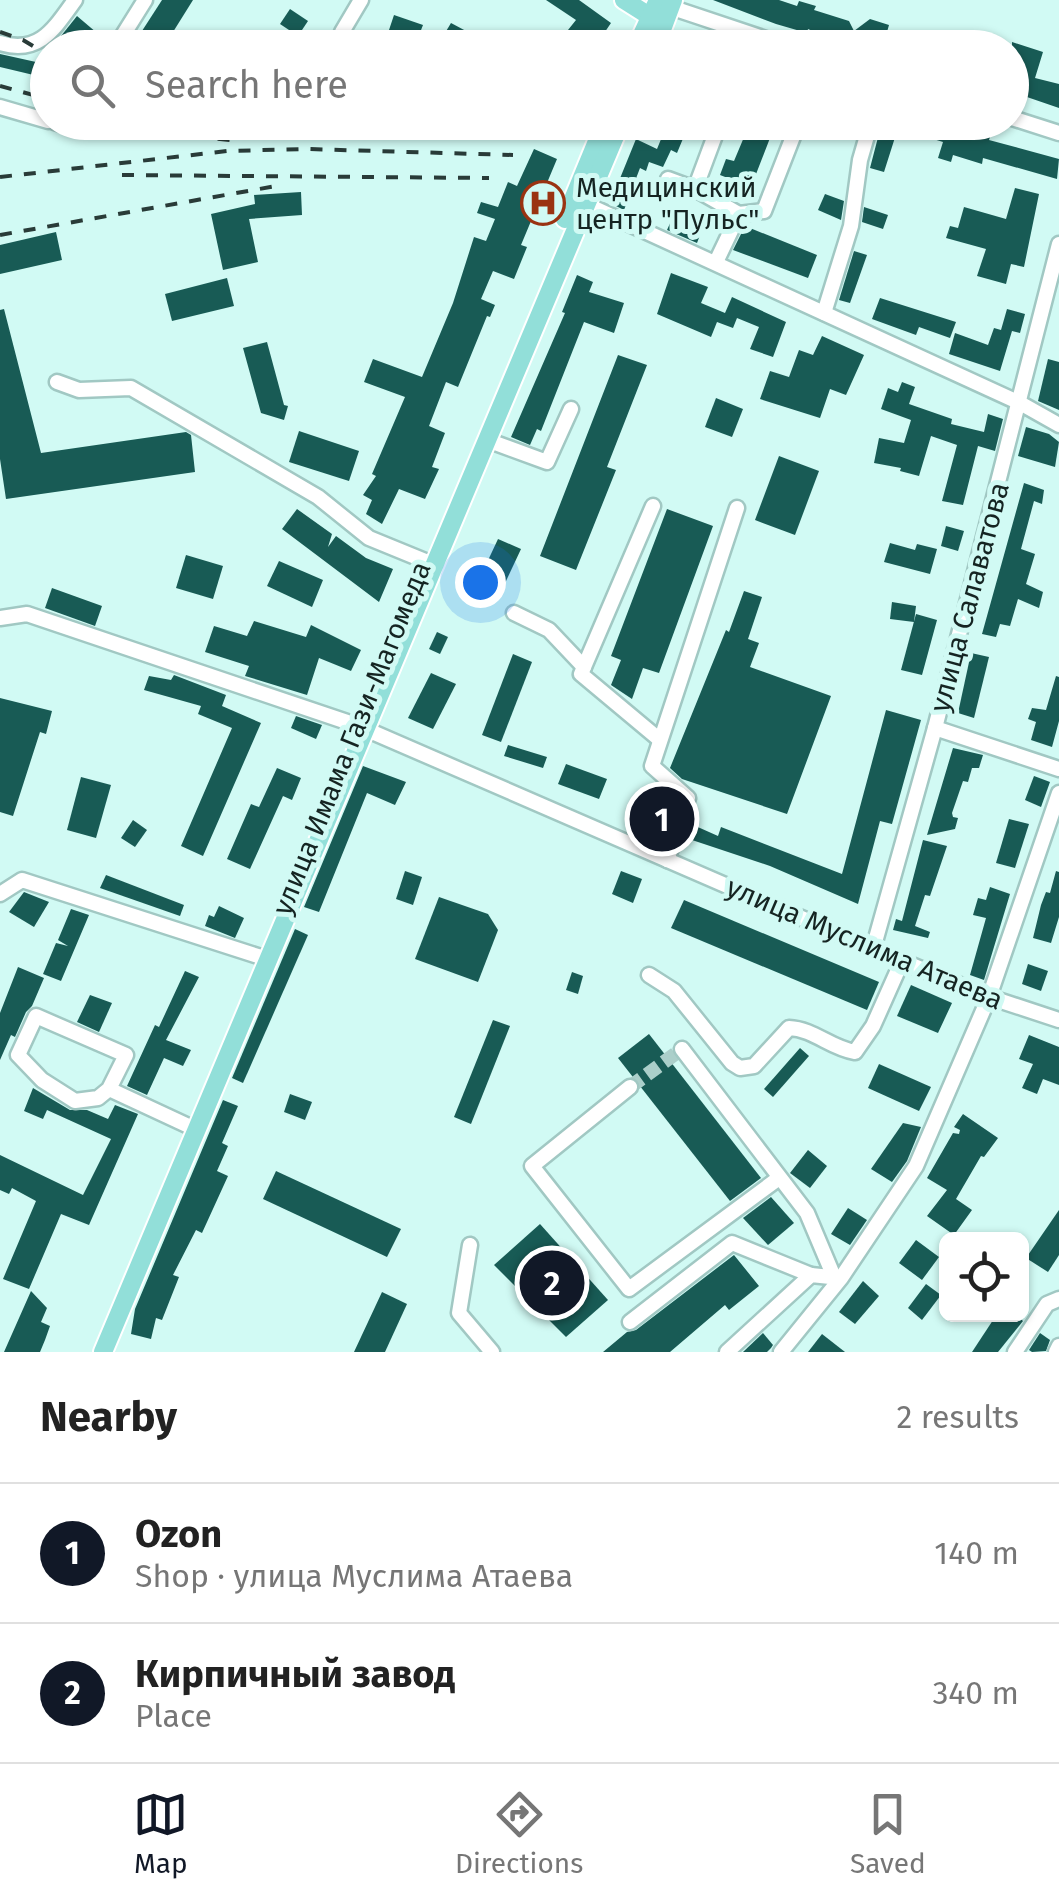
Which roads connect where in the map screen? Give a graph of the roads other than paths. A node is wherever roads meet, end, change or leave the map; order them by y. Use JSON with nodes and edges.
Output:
{"nodes":[{"id":1,"x":75,"y":0,"type":"edge"},
{"id":2,"x":145,"y":0,"type":"edge"},
{"id":3,"x":361,"y":0,"type":"edge"},
{"id":4,"x":624,"y":0,"type":"edge"},
{"id":5,"x":661,"y":7,"type":"edge"},
{"id":6,"x":50,"y":30,"type":"edge"},
{"id":7,"x":126,"y":30,"type":"edge"},
{"id":8,"x":343,"y":30,"type":"edge"},
{"id":9,"x":647,"y":30,"type":"edge"},
{"id":10,"x":735,"y":30,"type":"edge"},
{"id":11,"x":0,"y":43,"type":"edge"},
{"id":12,"x":30,"y":46,"type":"edge"},
{"id":13,"x":0,"y":108,"type":"edge"},
{"id":14,"x":30,"y":116,"type":"edge"},
{"id":15,"x":1029,"y":124,"type":"edge"},
{"id":16,"x":1059,"y":134,"type":"edge"},
{"id":17,"x":598,"y":140,"type":"edge"},
{"id":18,"x":611,"y":140,"type":"edge"},
{"id":19,"x":713,"y":140,"type":"edge"},
{"id":20,"x":792,"y":140,"type":"edge"},
{"id":21,"x":865,"y":140,"type":"edge"},
{"id":22,"x":668,"y":179,"type":"dead end"},
{"id":23,"x":695,"y":189,"type":"junction"},
{"id":24,"x":579,"y":201,"type":"junction"},
{"id":25,"x":738,"y":214,"type":"junction"},
{"id":26,"x":1059,"y":244,"type":"edge"},
{"id":27,"x":716,"y":262,"type":"junction"},
{"id":28,"x":824,"y":314,"type":"junction"},
{"id":29,"x":57,"y":382,"type":"dead end"},
{"id":30,"x":1020,"y":403,"type":"junction"},
{"id":31,"x":571,"y":409,"type":"dead end"},
{"id":32,"x":1059,"y":425,"type":"edge"},
{"id":33,"x":487,"y":440,"type":"junction"},
{"id":34,"x":652,"y":506,"type":"dead end"},
{"id":35,"x":737,"y":508,"type":"dead end"},
{"id":36,"x":430,"y":563,"type":"junction"},
{"id":37,"x":514,"y":614,"type":"dead end"},
{"id":38,"x":0,"y":618,"type":"edge"},
{"id":39,"x":584,"y":666,"type":"junction"},
{"id":40,"x":362,"y":728,"type":"junction"},
{"id":41,"x":935,"y":728,"type":"junction"},
{"id":42,"x":660,"y":740,"type":"junction"},
{"id":43,"x":1059,"y":770,"type":"edge"},
{"id":44,"x":1059,"y":793,"type":"edge"},
{"id":45,"x":667,"y":860,"type":"junction"},
{"id":46,"x":0,"y":894,"type":"edge"},
{"id":47,"x":873,"y":949,"type":"junction"},
{"id":48,"x":260,"y":957,"type":"junction"},
{"id":49,"x":902,"y":960,"type":"junction"},
{"id":50,"x":649,"y":975,"type":"dead end"},
{"id":51,"x":989,"y":997,"type":"junction"},
{"id":52,"x":1059,"y":1020,"type":"edge"},
{"id":53,"x":682,"y":1049,"type":"dead end"},
{"id":54,"x":630,"y":1087,"type":"tunnel mouth"},
{"id":55,"x":109,"y":1089,"type":"junction"},
{"id":56,"x":191,"y":1127,"type":"junction"},
{"id":57,"x":779,"y":1178,"type":"junction"},
{"id":58,"x":716,"y":1224,"type":"junction"},
{"id":59,"x":732,"y":1244,"type":"junction"},
{"id":60,"x":470,"y":1245,"type":"dead end"},
{"id":61,"x":811,"y":1275,"type":"junction"},
{"id":62,"x":838,"y":1278,"type":"junction"},
{"id":63,"x":1059,"y":1299,"type":"edge"},
{"id":64,"x":630,"y":1322,"type":"dead end"},
{"id":65,"x":91,"y":1352,"type":"edge"},
{"id":66,"x":102,"y":1352,"type":"edge"},
{"id":67,"x":492,"y":1352,"type":"edge"},
{"id":68,"x":727,"y":1352,"type":"edge"},
{"id":69,"x":781,"y":1352,"type":"edge"},
{"id":70,"x":1015,"y":1352,"type":"edge"}],
"edges":[{"from":1,"to":6,"type":"street"},
{"from":2,"to":7,"type":"street"},
{"from":3,"to":8,"type":"street"},
{"from":4,"to":5,"type":"main road"},
{"from":5,"to":9,"type":"main road"},
{"from":5,"to":10,"type":"street"},
{"from":11,"to":12,"type":"street"},
{"from":13,"to":14,"type":"street"},
{"from":15,"to":16,"type":"street"},
{"from":17,"to":24,"type":"main road","name":"улица Имама Гази-Магомеда"},
{"from":18,"to":24,"type":"main road"},
{"from":19,"to":23,"type":"street"},
{"from":20,"to":25,"type":"street"},
{"from":21,"to":28,"type":"street"},
{"from":22,"to":23,"type":"street"},
{"from":23,"to":25,"type":"street"},
{"from":24,"to":27,"type":"street"},
{"from":24,"to":33,"type":"main road"},
{"from":24,"to":36,"type":"main road","name":"улица Имама Гази-Магомеда"},
{"from":25,"to":27,"type":"street"},
{"from":26,"to":30,"type":"street","name":"улица Салаватова"},
{"from":27,"to":28,"type":"street"},
{"from":28,"to":30,"type":"street"},
{"from":29,"to":36,"type":"street"},
{"from":30,"to":32,"type":"street"},
{"from":30,"to":41,"type":"street","name":"улица Салаватова"},
{"from":31,"to":33,"type":"street"},
{"from":33,"to":36,"type":"main road"},
{"from":34,"to":39,"type":"street"},
{"from":35,"to":42,"type":"street"},
{"from":36,"to":40,"type":"main road","name":"улица Имама Гази-Магомеда"},
{"from":37,"to":39,"type":"street"},
{"from":38,"to":40,"type":"street","name":"улица Муслима Атаева"},
{"from":39,"to":42,"type":"street"},
{"from":40,"to":45,"type":"street","name":"улица Муслима Атаева"},
{"from":40,"to":48,"type":"main road","name":"улица Имама Гази-Магомеда"},
{"from":40,"to":56,"type":"main road"},
{"from":41,"to":43,"type":"street"},
{"from":41,"to":47,"type":"street","name":"улица Салаватова"},
{"from":42,"to":45,"type":"street"},
{"from":44,"to":51,"type":"street"},
{"from":45,"to":47,"type":"street","name":"улица Муслима Атаева"},
{"from":46,"to":48,"type":"street"},
{"from":47,"to":49,"type":"street","name":"улица Муслима Атаева"},
{"from":48,"to":56,"type":"main road","name":"улица Имама Гази-Магомеда"},
{"from":49,"to":50,"type":"street"},
{"from":49,"to":51,"type":"street","name":"улица Муслима Атаева"},
{"from":51,"to":52,"type":"street","name":"улица Муслима Атаева"},
{"from":51,"to":62,"type":"street"},
{"from":53,"to":57,"type":"street"},
{"from":54,"to":58,"type":"street"},
{"from":55,"to":55,"type":"street"},
{"from":55,"to":56,"type":"street"},
{"from":56,"to":65,"type":"main road","name":"улица Имама Гази-Магомеда"},
{"from":56,"to":66,"type":"main road"},
{"from":57,"to":58,"type":"street"},
{"from":57,"to":62,"type":"street"},
{"from":58,"to":59,"type":"street"},
{"from":59,"to":61,"type":"street"},
{"from":59,"to":64,"type":"street"},
{"from":60,"to":67,"type":"street"},
{"from":61,"to":62,"type":"street"},
{"from":61,"to":68,"type":"street"},
{"from":62,"to":69,"type":"street"},
{"from":63,"to":70,"type":"street"}]}
